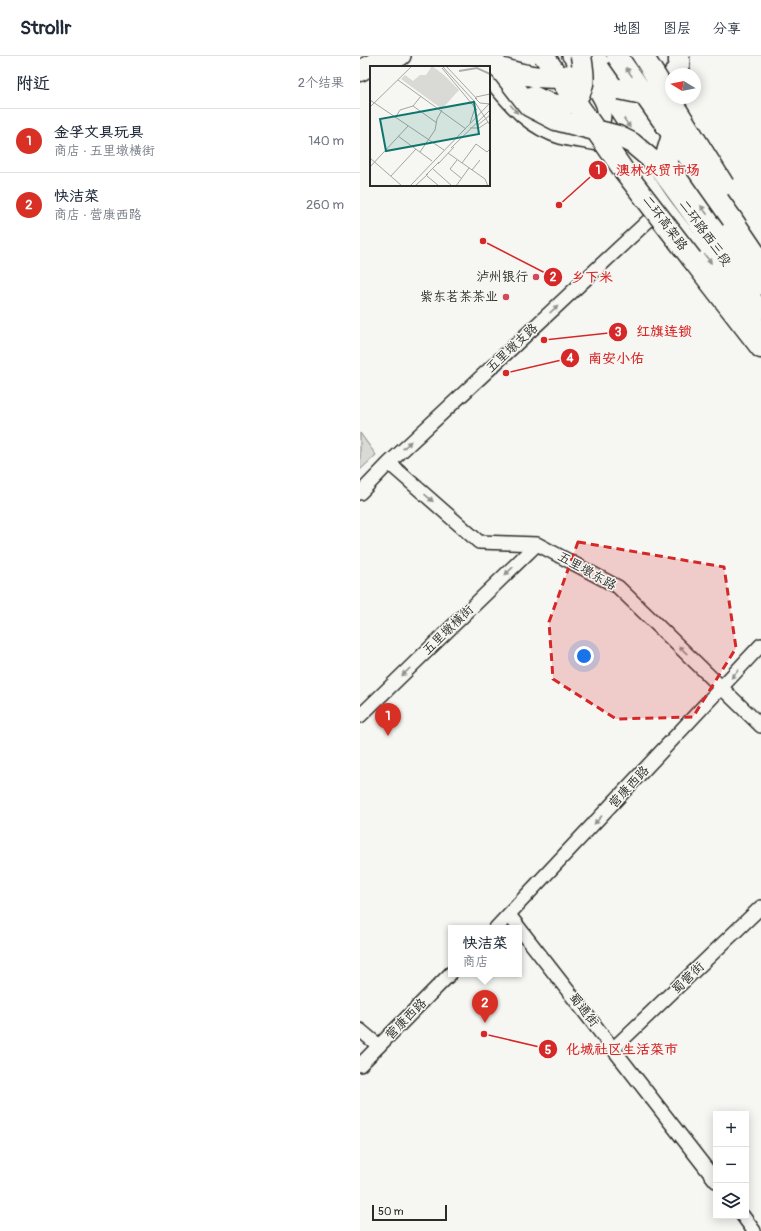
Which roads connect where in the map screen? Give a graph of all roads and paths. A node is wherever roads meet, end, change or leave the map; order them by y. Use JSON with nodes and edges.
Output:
{"nodes":[{"id":1,"x":363,"y":56,"type":"edge"},
{"id":2,"x":387,"y":56,"type":"edge"},
{"id":3,"x":402,"y":56,"type":"edge"},
{"id":4,"x":466,"y":56,"type":"edge"},
{"id":5,"x":490,"y":56,"type":"edge"},
{"id":6,"x":503,"y":56,"type":"edge"},
{"id":7,"x":530,"y":56,"type":"edge"},
{"id":8,"x":544,"y":56,"type":"edge"},
{"id":9,"x":569,"y":56,"type":"edge"},
{"id":10,"x":582,"y":56,"type":"edge"},
{"id":11,"x":595,"y":56,"type":"edge"},
{"id":12,"x":617,"y":56,"type":"edge"},
{"id":13,"x":645,"y":56,"type":"edge"},
{"id":14,"x":679,"y":56,"type":"edge"},
{"id":15,"x":687,"y":56,"type":"edge"},
{"id":16,"x":360,"y":58,"type":"edge"},
{"id":17,"x":386,"y":66,"type":"edge"},
{"id":18,"x":478,"y":66,"type":"edge"},
{"id":19,"x":677,"y":68,"type":"edge"},
{"id":20,"x":686,"y":68,"type":"edge"},
{"id":21,"x":360,"y":71,"type":"edge"},
{"id":22,"x":370,"y":76,"type":"edge"},
{"id":23,"x":490,"y":80,"type":"edge"},
{"id":24,"x":360,"y":81,"type":"edge"},
{"id":25,"x":665,"y":84,"type":"edge"},
{"id":26,"x":619,"y":89,"type":"junction"},
{"id":27,"x":679,"y":104,"type":"edge"},
{"id":28,"x":672,"y":134,"type":"junction"},
{"id":29,"x":597,"y":144,"type":"junction"},
{"id":30,"x":660,"y":161,"type":"junction"},
{"id":31,"x":624,"y":171,"type":"junction"},
{"id":32,"x":665,"y":204,"type":"junction"},
{"id":33,"x":761,"y":246,"type":"edge"},
{"id":34,"x":761,"y":251,"type":"edge"},
{"id":35,"x":761,"y":262,"type":"edge"},
{"id":36,"x":761,"y":286,"type":"edge"},
{"id":37,"x":761,"y":310,"type":"edge"},
{"id":38,"x":761,"y":327,"type":"edge"},
{"id":39,"x":761,"y":348,"type":"edge"},
{"id":40,"x":389,"y":462,"type":"junction"},
{"id":41,"x":360,"y":493,"type":"edge"},
{"id":42,"x":536,"y":544,"type":"junction"},
{"id":43,"x":761,"y":645,"type":"edge"},
{"id":44,"x":722,"y":688,"type":"junction"},
{"id":45,"x":360,"y":716,"type":"edge"},
{"id":46,"x":761,"y":726,"type":"edge"},
{"id":47,"x":761,"y":907,"type":"edge"},
{"id":48,"x":509,"y":915,"type":"junction"},
{"id":49,"x":499,"y":925,"type":"edge"},
{"id":50,"x":517,"y":925,"type":"edge"},
{"id":51,"x":522,"y":931,"type":"edge"},
{"id":52,"x":448,"y":976,"type":"edge"},
{"id":53,"x":360,"y":1030,"type":"edge"},
{"id":54,"x":379,"y":1046,"type":"junction"},
{"id":55,"x":614,"y":1048,"type":"junction"},
{"id":56,"x":360,"y":1065,"type":"edge"},
{"id":57,"x":713,"y":1177,"type":"edge"},
{"id":58,"x":745,"y":1219,"type":"edge"},
{"id":59,"x":754,"y":1231,"type":"edge"}],
"edges":[{"from":1,"to":16,"type":"highway"},
{"from":2,"to":21,"type":"highway"},
{"from":3,"to":17,"type":"main road"},
{"from":4,"to":11,"type":"highway","bridge":true},
{"from":4,"to":18,"type":"street"},
{"from":5,"to":30,"type":"highway","bridge":true},
{"from":6,"to":10,"type":"highway","bridge":true},
{"from":7,"to":31,"type":"highway","bridge":true},
{"from":8,"to":31,"type":"highway","name":"二环高架路","bridge":true},
{"from":9,"to":29,"type":"street"},
{"from":10,"to":30,"type":"main road","name":"二环路西三段","one_way":true,"bridge":true},
{"from":11,"to":26,"type":"main road","name":"二环路西三段"},
{"from":28,"to":12,"type":"highway","one_way":true,"bridge":true},
{"from":13,"to":33,"type":"highway","bridge":true},
{"from":13,"to":34,"type":"street"},
{"from":14,"to":19,"type":"highway"},
{"from":15,"to":20,"type":"highway"},
{"from":22,"to":24,"type":"main road"},
{"from":23,"to":29,"type":"street","one_way":true},
{"from":25,"to":26,"type":"highway","bridge":true},
{"from":26,"to":30,"type":"main road","name":"二环路西三段","bridge":true},
{"from":27,"to":28,"type":"highway","bridge":true},
{"from":28,"to":30,"type":"highway","bridge":true},
{"from":28,"to":35,"type":"highway","bridge":true},
{"from":29,"to":32,"type":"street"},
{"from":36,"to":30,"type":"main road","name":"二环路西三段","one_way":true},
{"from":30,"to":37,"type":"main road","name":"二环路西三段"},
{"from":31,"to":39,"type":"highway","name":"二环高架路","bridge":true},
{"from":32,"to":38,"type":"street","one_way":true},
{"from":40,"to":32,"type":"street","name":"五里墩支路","one_way":true},
{"from":40,"to":41,"type":"street","name":"五里墩支路"},
{"from":40,"to":42,"type":"street","name":"五里墩东路","one_way":true},
{"from":44,"to":42,"type":"street","name":"五里墩东路","one_way":true},
{"from":42,"to":45,"type":"street","name":"五里墩横街","one_way":true},
{"from":43,"to":44,"type":"street","name":"营康西路","one_way":true},
{"from":44,"to":46,"type":"street","name":"五里墩东路"},
{"from":44,"to":48,"type":"street","name":"营康西路","one_way":true},
{"from":47,"to":55,"type":"street","name":"蜀营街"},
{"from":48,"to":49,"type":"street","name":"营康西路"},
{"from":48,"to":50,"type":"street","name":"蜀通街"},
{"from":51,"to":55,"type":"street","name":"蜀通街"},
{"from":52,"to":54,"type":"street","name":"营康西路"},
{"from":53,"to":54,"type":"street"},
{"from":54,"to":56,"type":"street","name":"营康西路"},
{"from":55,"to":57,"type":"street","name":"蜀通街"},
{"from":58,"to":59,"type":"street"}]}
